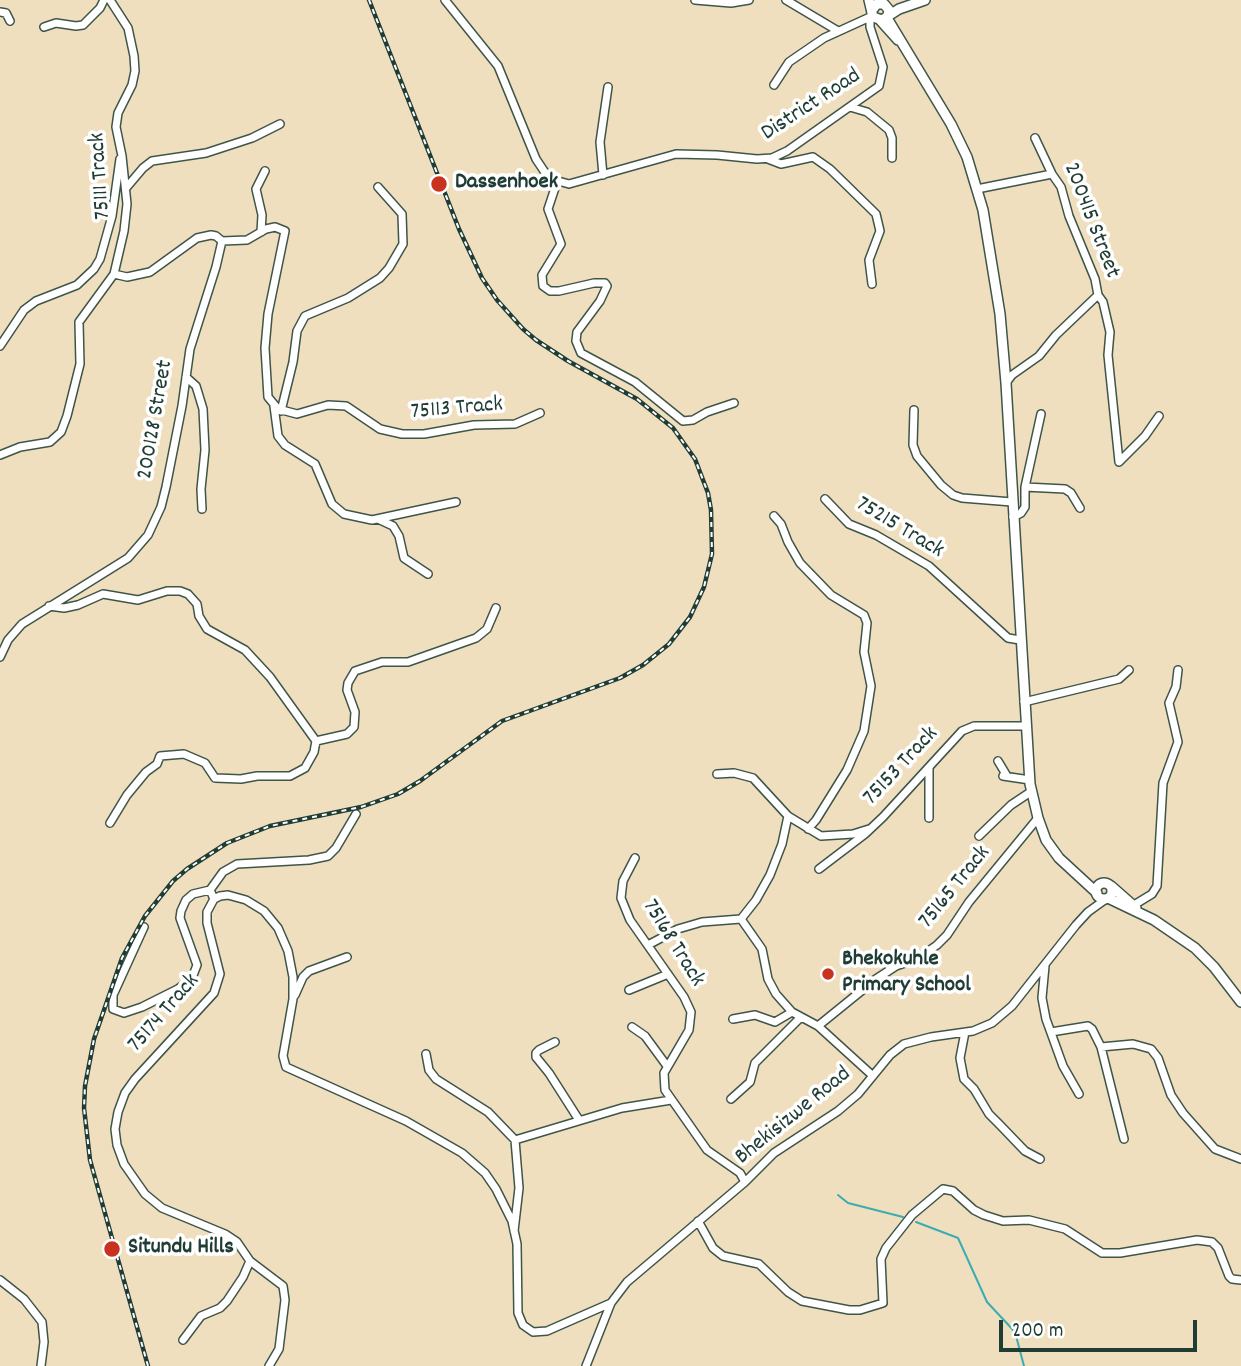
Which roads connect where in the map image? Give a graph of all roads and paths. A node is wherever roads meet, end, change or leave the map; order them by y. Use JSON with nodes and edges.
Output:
{"nodes":[{"id":1,"x":104,"y":0,"type":"edge"},
{"id":2,"x":110,"y":0,"type":"edge"},
{"id":3,"x":445,"y":0,"type":"edge"},
{"id":4,"x":695,"y":0,"type":"edge"},
{"id":5,"x":749,"y":0,"type":"edge"},
{"id":6,"x":786,"y":0,"type":"edge"},
{"id":7,"x":925,"y":0,"type":"edge"},
{"id":8,"x":882,"y":3,"type":"edge"},
{"id":9,"x":906,"y":6,"type":"junction"},
{"id":10,"x":0,"y":12,"type":"edge"},
{"id":11,"x":877,"y":14,"type":"edge"},
{"id":12,"x":10,"y":21,"type":"dead end"},
{"id":13,"x":44,"y":27,"type":"dead end"},
{"id":14,"x":838,"y":31,"type":"junction"},
{"id":15,"x":774,"y":85,"type":"dead end"},
{"id":16,"x":608,"y":87,"type":"dead end"},
{"id":17,"x":850,"y":106,"type":"junction"},
{"id":18,"x":280,"y":124,"type":"dead end"},
{"id":19,"x":1035,"y":138,"type":"dead end"},
{"id":20,"x":122,"y":156,"type":"junction"},
{"id":21,"x":892,"y":158,"type":"dead end"},
{"id":22,"x":768,"y":159,"type":"junction"},
{"id":23,"x":265,"y":171,"type":"dead end"},
{"id":24,"x":1052,"y":174,"type":"junction"},
{"id":25,"x":603,"y":175,"type":"junction"},
{"id":26,"x":557,"y":182,"type":"junction"},
{"id":27,"x":378,"y":187,"type":"dead end"},
{"id":28,"x":126,"y":188,"type":"junction"},
{"id":29,"x":977,"y":189,"type":"junction"},
{"id":30,"x":261,"y":232,"type":"junction"},
{"id":31,"x":222,"y":241,"type":"junction"},
{"id":32,"x":114,"y":274,"type":"junction"},
{"id":33,"x":872,"y":284,"type":"dead end"},
{"id":34,"x":1098,"y":295,"type":"junction"},
{"id":35,"x":0,"y":346,"type":"edge"},
{"id":36,"x":186,"y":377,"type":"junction"},
{"id":37,"x":1006,"y":383,"type":"junction"},
{"id":38,"x":734,"y":403,"type":"dead end"},
{"id":39,"x":277,"y":408,"type":"junction"},
{"id":40,"x":914,"y":410,"type":"dead end"},
{"id":41,"x":540,"y":413,"type":"dead end"},
{"id":42,"x":1041,"y":414,"type":"dead end"},
{"id":43,"x":1159,"y":416,"type":"dead end"},
{"id":44,"x":0,"y":455,"type":"edge"},
{"id":45,"x":1026,"y":487,"type":"junction"},
{"id":46,"x":825,"y":499,"type":"dead end"},
{"id":47,"x":456,"y":502,"type":"dead end"},
{"id":48,"x":1013,"y":502,"type":"junction"},
{"id":49,"x":1080,"y":508,"type":"dead end"},
{"id":50,"x":202,"y":509,"type":"dead end"},
{"id":51,"x":774,"y":516,"type":"dead end"},
{"id":52,"x":1013,"y":517,"type":"junction"},
{"id":53,"x":377,"y":519,"type":"junction"},
{"id":54,"x":428,"y":575,"type":"dead end"},
{"id":55,"x":48,"y":606,"type":"junction"},
{"id":56,"x":496,"y":608,"type":"dead end"},
{"id":57,"x":1020,"y":640,"type":"junction"},
{"id":58,"x":0,"y":657,"type":"edge"},
{"id":59,"x":1129,"y":670,"type":"dead end"},
{"id":60,"x":1178,"y":670,"type":"dead end"},
{"id":61,"x":1024,"y":702,"type":"junction"},
{"id":62,"x":1026,"y":726,"type":"junction"},
{"id":63,"x":316,"y":741,"type":"junction"},
{"id":64,"x":998,"y":761,"type":"dead end"},
{"id":65,"x":929,"y":767,"type":"junction"},
{"id":66,"x":717,"y":774,"type":"dead end"},
{"id":67,"x":1030,"y":780,"type":"junction"},
{"id":68,"x":1032,"y":791,"type":"junction"},
{"id":69,"x":356,"y":814,"type":"dead end"},
{"id":70,"x":788,"y":817,"type":"junction"},
{"id":71,"x":929,"y":818,"type":"dead end"},
{"id":72,"x":1038,"y":818,"type":"junction"},
{"id":73,"x":110,"y":823,"type":"dead end"},
{"id":74,"x":873,"y":827,"type":"junction"},
{"id":75,"x":808,"y":829,"type":"junction"},
{"id":76,"x":979,"y":836,"type":"dead end"},
{"id":77,"x":635,"y":858,"type":"dead end"},
{"id":78,"x":819,"y":869,"type":"dead end"},
{"id":79,"x":1074,"y":871,"type":"junction"},
{"id":80,"x":1108,"y":885,"type":"junction"},
{"id":81,"x":210,"y":890,"type":"junction"},
{"id":82,"x":1102,"y":896,"type":"junction"},
{"id":83,"x":214,"y":899,"type":"junction"},
{"id":84,"x":1133,"y":905,"type":"junction"},
{"id":85,"x":1145,"y":915,"type":"junction"},
{"id":86,"x":741,"y":919,"type":"junction"},
{"id":87,"x":144,"y":927,"type":"dead end"},
{"id":88,"x":648,"y":945,"type":"junction"},
{"id":89,"x":347,"y":957,"type":"dead end"},
{"id":90,"x":1045,"y":965,"type":"junction"},
{"id":91,"x":668,"y":974,"type":"junction"},
{"id":92,"x":629,"y":990,"type":"dead end"},
{"id":93,"x":293,"y":999,"type":"junction"},
{"id":94,"x":1241,"y":1002,"type":"edge"},
{"id":95,"x":792,"y":1012,"type":"junction"},
{"id":96,"x":733,"y":1018,"type":"dead end"},
{"id":97,"x":800,"y":1018,"type":"junction"},
{"id":98,"x":818,"y":1026,"type":"junction"},
{"id":99,"x":632,"y":1027,"type":"dead end"},
{"id":100,"x":965,"y":1032,"type":"junction"},
{"id":101,"x":1051,"y":1032,"type":"junction"},
{"id":102,"x":555,"y":1042,"type":"dead end"},
{"id":103,"x":1101,"y":1047,"type":"junction"},
{"id":104,"x":426,"y":1054,"type":"dead end"},
{"id":105,"x":667,"y":1066,"type":"junction"},
{"id":106,"x":873,"y":1076,"type":"junction"},
{"id":107,"x":1079,"y":1094,"type":"dead end"},
{"id":108,"x":671,"y":1100,"type":"junction"},
{"id":109,"x":731,"y":1100,"type":"dead end"},
{"id":110,"x":579,"y":1120,"type":"junction"},
{"id":111,"x":1124,"y":1139,"type":"dead end"},
{"id":112,"x":515,"y":1140,"type":"junction"},
{"id":113,"x":1241,"y":1159,"type":"edge"},
{"id":114,"x":1040,"y":1160,"type":"dead end"},
{"id":115,"x":745,"y":1182,"type":"junction"},
{"id":116,"x":698,"y":1221,"type":"junction"},
{"id":117,"x":514,"y":1231,"type":"junction"},
{"id":118,"x":250,"y":1261,"type":"junction"},
{"id":119,"x":0,"y":1280,"type":"edge"},
{"id":120,"x":1241,"y":1280,"type":"edge"},
{"id":121,"x":611,"y":1303,"type":"junction"},
{"id":122,"x":183,"y":1340,"type":"dead end"},
{"id":123,"x":41,"y":1366,"type":"edge"},
{"id":124,"x":269,"y":1366,"type":"edge"},
{"id":125,"x":586,"y":1366,"type":"edge"}],
"edges":[{"from":1,"to":13,"type":"street"},
{"from":2,"to":20,"type":"street","name":"75111 Track"},
{"from":3,"to":26,"type":"street"},
{"from":4,"to":5,"type":"street"},
{"from":6,"to":14,"type":"street"},
{"from":7,"to":9,"type":"street"},
{"from":8,"to":9,"type":"street"},
{"from":8,"to":11,"type":"street"},
{"from":9,"to":11,"type":"street"},
{"from":10,"to":12,"type":"street"},
{"from":11,"to":14,"type":"street"},
{"from":11,"to":17,"type":"street","name":"District Road"},
{"from":11,"to":29,"type":"street"},
{"from":14,"to":15,"type":"street"},
{"from":16,"to":25,"type":"street"},
{"from":17,"to":21,"type":"street"},
{"from":17,"to":22,"type":"street","name":"District Road"},
{"from":18,"to":28,"type":"street"},
{"from":19,"to":24,"type":"street","name":"200415 Street"},
{"from":20,"to":28,"type":"street","name":"75111 Track"},
{"from":20,"to":35,"type":"street"},
{"from":22,"to":25,"type":"street","name":"District Road"},
{"from":22,"to":33,"type":"street"},
{"from":23,"to":30,"type":"street"},
{"from":24,"to":29,"type":"street"},
{"from":24,"to":34,"type":"street","name":"200415 Street"},
{"from":25,"to":26,"type":"street","name":"District Road"},
{"from":26,"to":38,"type":"street"},
{"from":27,"to":39,"type":"street"},
{"from":28,"to":32,"type":"street","name":"75111 Track"},
{"from":29,"to":37,"type":"street"},
{"from":30,"to":31,"type":"street"},
{"from":30,"to":39,"type":"street"},
{"from":31,"to":32,"type":"street"},
{"from":31,"to":36,"type":"street","name":"200128 Street"},
{"from":32,"to":44,"type":"street"},
{"from":34,"to":37,"type":"street","name":"200415 Street"},
{"from":34,"to":43,"type":"street"},
{"from":36,"to":50,"type":"street"},
{"from":36,"to":55,"type":"street","name":"200128 Street"},
{"from":37,"to":48,"type":"street"},
{"from":39,"to":41,"type":"street","name":"75113 Track"},
{"from":39,"to":53,"type":"street"},
{"from":40,"to":48,"type":"street"},
{"from":42,"to":45,"type":"street"},
{"from":45,"to":49,"type":"street"},
{"from":45,"to":52,"type":"street"},
{"from":46,"to":57,"type":"street","name":"75215 Track"},
{"from":47,"to":53,"type":"street"},
{"from":48,"to":52,"type":"street"},
{"from":51,"to":75,"type":"street"},
{"from":52,"to":57,"type":"street"},
{"from":53,"to":54,"type":"street"},
{"from":55,"to":58,"type":"street","name":"200128 Street"},
{"from":55,"to":63,"type":"street"},
{"from":56,"to":63,"type":"street"},
{"from":57,"to":61,"type":"street"},
{"from":59,"to":61,"type":"street"},
{"from":60,"to":84,"type":"street"},
{"from":61,"to":62,"type":"street"},
{"from":62,"to":65,"type":"street","name":"75153 Track"},
{"from":62,"to":67,"type":"street"},
{"from":63,"to":73,"type":"street"},
{"from":64,"to":67,"type":"street"},
{"from":65,"to":71,"type":"street"},
{"from":65,"to":74,"type":"street","name":"75153 Track"},
{"from":66,"to":70,"type":"street"},
{"from":67,"to":68,"type":"street"},
{"from":68,"to":72,"type":"street"},
{"from":68,"to":76,"type":"street"},
{"from":69,"to":81,"type":"street"},
{"from":70,"to":75,"type":"street"},
{"from":70,"to":86,"type":"street"},
{"from":72,"to":79,"type":"street"},
{"from":72,"to":98,"type":"street","name":"75165 Track"},
{"from":74,"to":75,"type":"street"},
{"from":74,"to":78,"type":"street","name":"75153 Track"},
{"from":77,"to":88,"type":"street","name":"75168 Track"},
{"from":79,"to":80,"type":"street"},
{"from":79,"to":82,"type":"street"},
{"from":80,"to":82,"type":"street"},
{"from":80,"to":82,"type":"street"},
{"from":80,"to":84,"type":"street"},
{"from":81,"to":83,"type":"street"},
{"from":81,"to":87,"type":"street"},
{"from":82,"to":85,"type":"street"},
{"from":82,"to":90,"type":"street","name":"Bhekisizwe Road"},
{"from":83,"to":93,"type":"street"},
{"from":83,"to":118,"type":"street","name":"75174 Track"},
{"from":84,"to":85,"type":"street"},
{"from":85,"to":94,"type":"street"},
{"from":86,"to":88,"type":"street"},
{"from":86,"to":95,"type":"street"},
{"from":88,"to":91,"type":"street","name":"75168 Track"},
{"from":89,"to":93,"type":"street"},
{"from":90,"to":100,"type":"street","name":"Bhekisizwe Road"},
{"from":90,"to":101,"type":"street"},
{"from":91,"to":92,"type":"street"},
{"from":91,"to":105,"type":"street","name":"75168 Track"},
{"from":93,"to":117,"type":"street"},
{"from":95,"to":96,"type":"street"},
{"from":95,"to":97,"type":"street"},
{"from":97,"to":98,"type":"street"},
{"from":97,"to":109,"type":"street"},
{"from":98,"to":106,"type":"street"},
{"from":99,"to":105,"type":"street"},
{"from":100,"to":106,"type":"street","name":"Bhekisizwe Road"},
{"from":100,"to":114,"type":"street"},
{"from":101,"to":103,"type":"street"},
{"from":101,"to":107,"type":"street"},
{"from":102,"to":110,"type":"street"},
{"from":103,"to":111,"type":"street"},
{"from":103,"to":113,"type":"street"},
{"from":104,"to":112,"type":"street"},
{"from":105,"to":108,"type":"street"},
{"from":106,"to":115,"type":"street","name":"Bhekisizwe Road"},
{"from":108,"to":110,"type":"street"},
{"from":108,"to":115,"type":"street"},
{"from":110,"to":112,"type":"street"},
{"from":112,"to":117,"type":"street"},
{"from":115,"to":116,"type":"street","name":"Bhekisizwe Road"},
{"from":116,"to":120,"type":"street"},
{"from":116,"to":121,"type":"street","name":"Bhekisizwe Road"},
{"from":117,"to":121,"type":"street"},
{"from":118,"to":122,"type":"street"},
{"from":118,"to":124,"type":"street","name":"75174 Track"},
{"from":119,"to":123,"type":"street"},
{"from":121,"to":125,"type":"street","name":"Bhekisizwe Road"}]}
